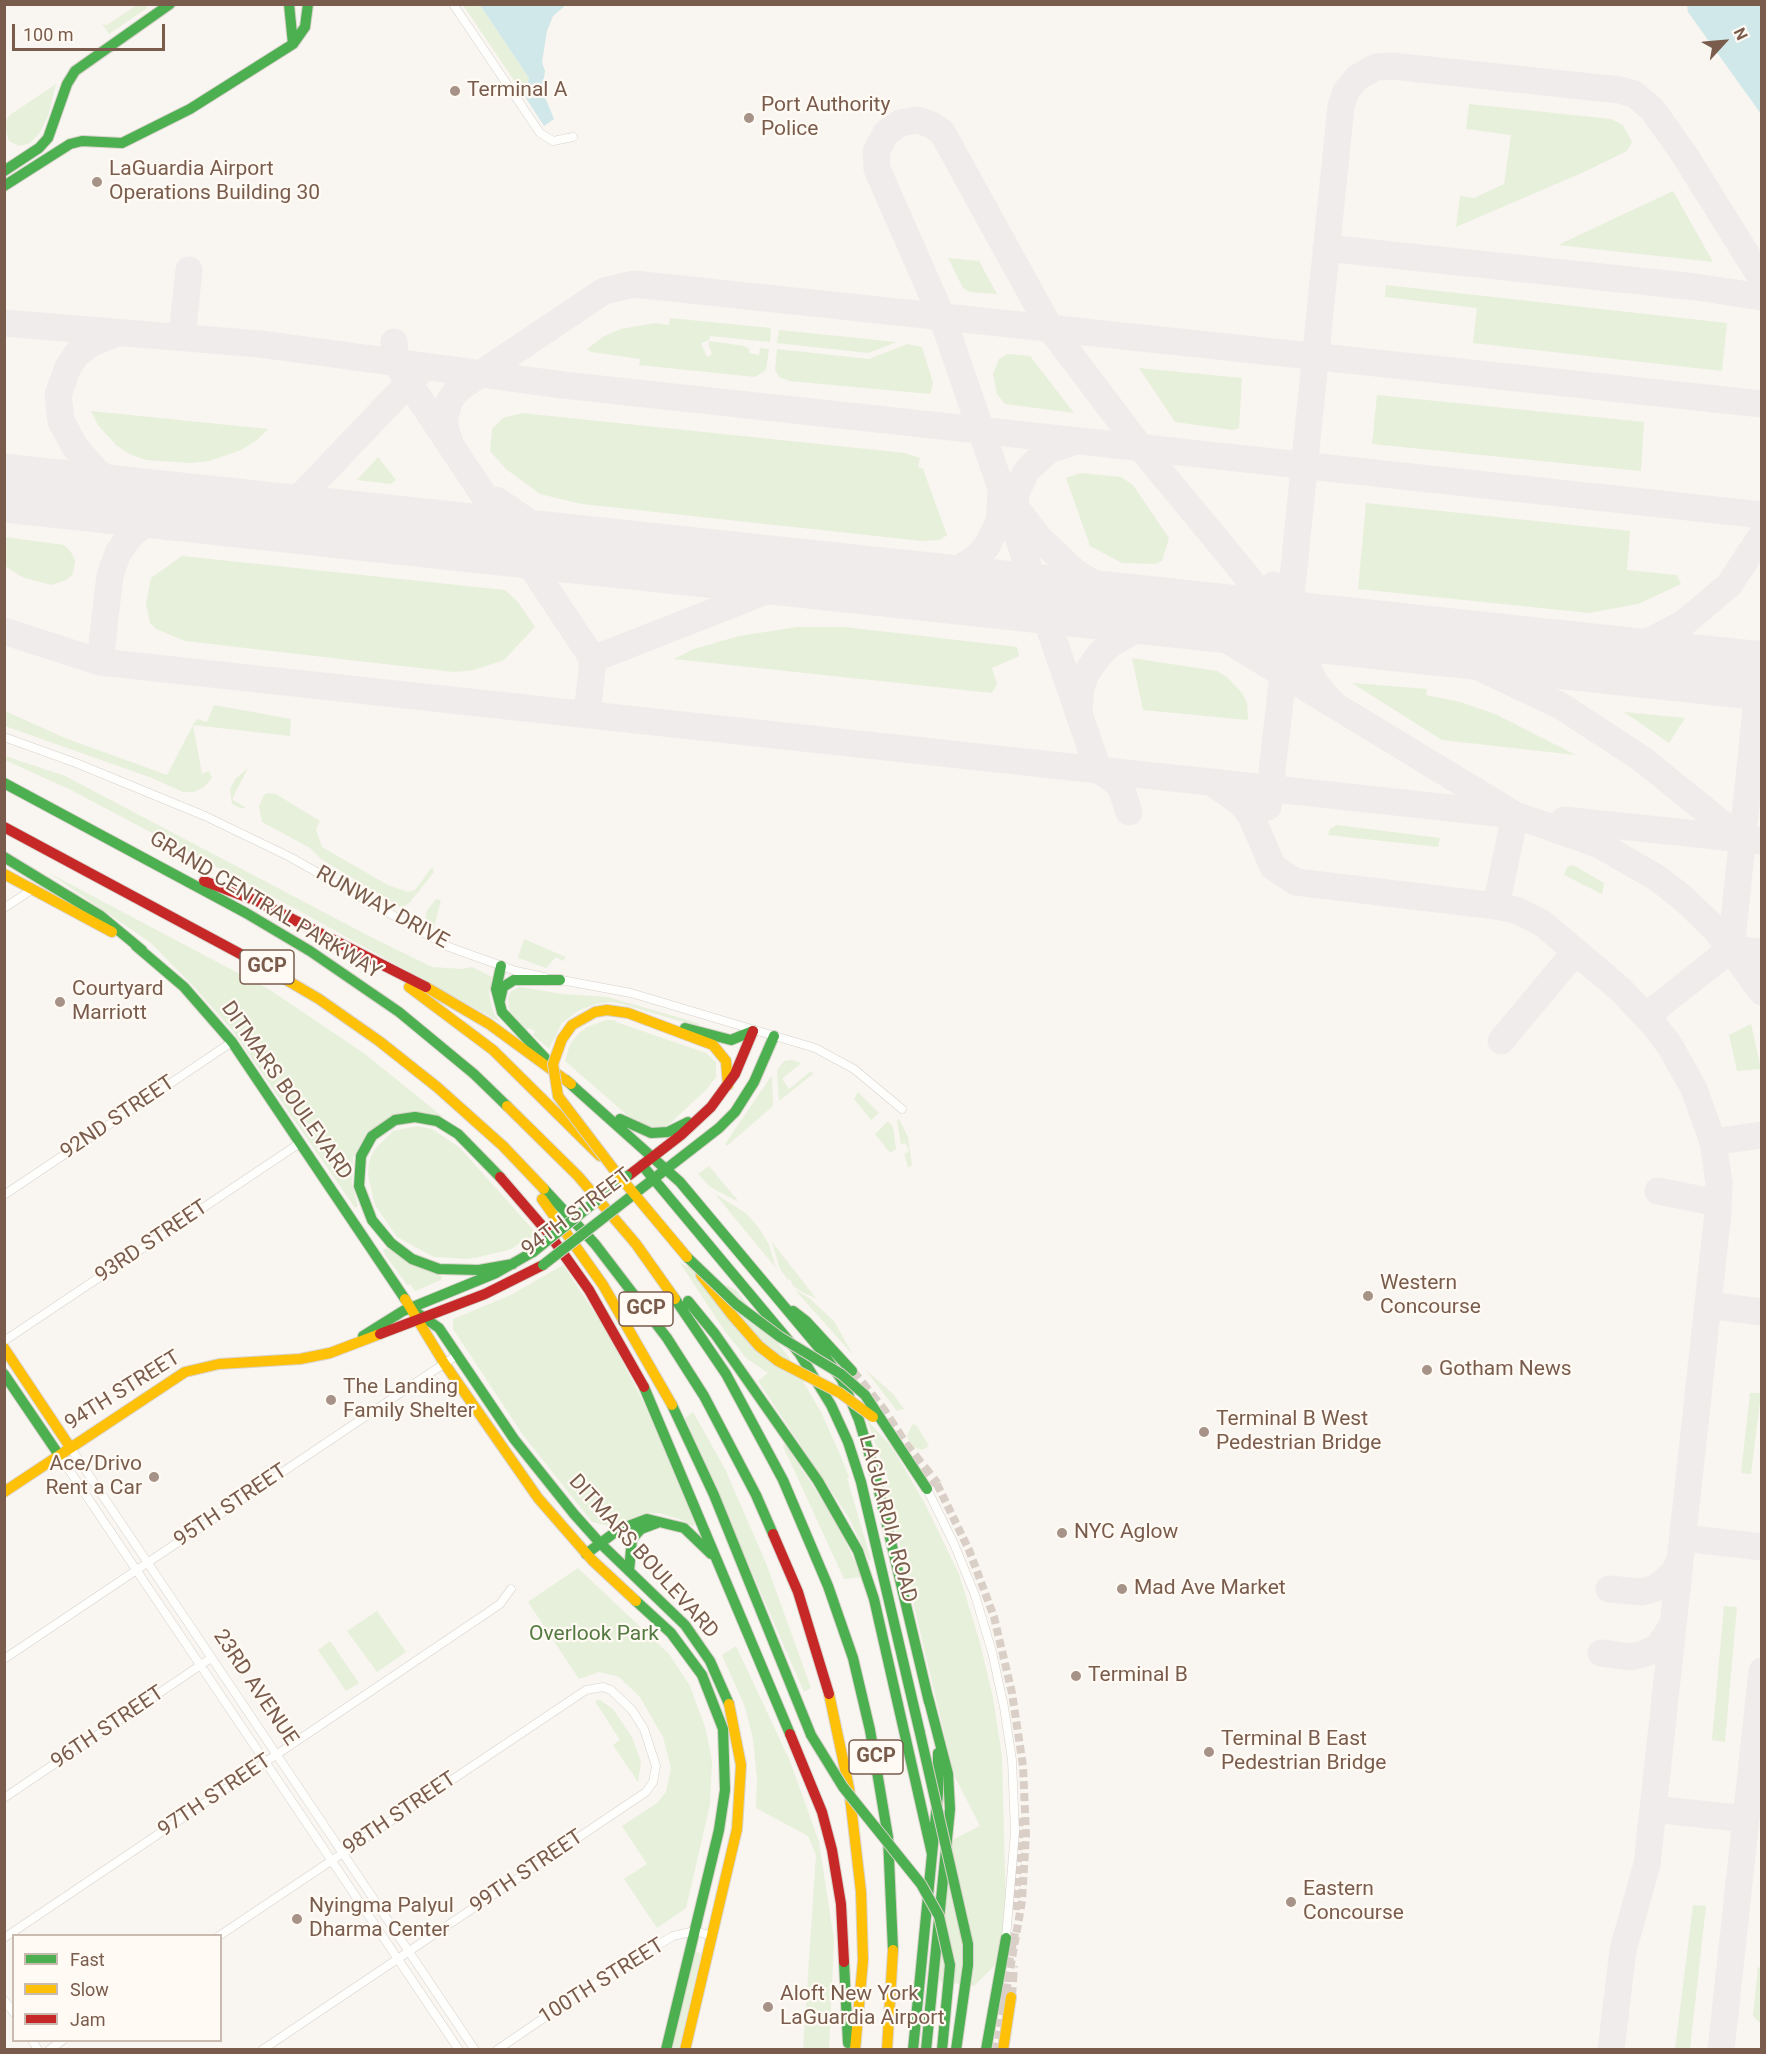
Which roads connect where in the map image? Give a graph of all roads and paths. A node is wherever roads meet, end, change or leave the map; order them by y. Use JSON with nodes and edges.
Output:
{"nodes":[{"id":1,"x":170,"y":4,"type":"edge"},
{"id":2,"x":289,"y":4,"type":"edge"},
{"id":3,"x":308,"y":4,"type":"edge"},
{"id":4,"x":453,"y":4,"type":"edge"},
{"id":5,"x":293,"y":44,"type":"junction"},
{"id":6,"x":573,"y":137,"type":"dead end"},
{"id":7,"x":4,"y":171,"type":"edge"},
{"id":8,"x":4,"y":186,"type":"edge"},
{"id":9,"x":4,"y":737,"type":"edge"},
{"id":10,"x":4,"y":783,"type":"edge"},
{"id":11,"x":4,"y":827,"type":"edge"},
{"id":12,"x":4,"y":856,"type":"edge"},
{"id":13,"x":151,"y":860,"type":"junction"},
{"id":14,"x":4,"y":874,"type":"edge"},
{"id":15,"x":33,"y":889,"type":"junction"},
{"id":16,"x":4,"y":908,"type":"edge"},
{"id":17,"x":314,"y":931,"type":"junction"},
{"id":18,"x":142,"y":950,"type":"junction"},
{"id":19,"x":501,"y":966,"type":"junction"},
{"id":20,"x":560,"y":980,"type":"junction"},
{"id":21,"x":502,"y":1012,"type":"junction"},
{"id":22,"x":652,"y":1022,"type":"junction"},
{"id":23,"x":753,"y":1031,"type":"junction"},
{"id":24,"x":774,"y":1036,"type":"junction"},
{"id":25,"x":232,"y":1042,"type":"junction"},
{"id":26,"x":571,"y":1084,"type":"junction"},
{"id":27,"x":728,"y":1085,"type":"junction"},
{"id":28,"x":711,"y":1107,"type":"junction"},
{"id":29,"x":902,"y":1109,"type":"dead end"},
{"id":30,"x":603,"y":1110,"type":"junction"},
{"id":31,"x":300,"y":1143,"type":"junction"},
{"id":32,"x":503,"y":1146,"type":"junction"},
{"id":33,"x":654,"y":1156,"type":"junction"},
{"id":34,"x":642,"y":1165,"type":"junction"},
{"id":35,"x":668,"y":1170,"type":"junction"},
{"id":36,"x":615,"y":1171,"type":"junction"},
{"id":37,"x":578,"y":1176,"type":"junction"},
{"id":38,"x":654,"y":1179,"type":"junction"},
{"id":39,"x":4,"y":1195,"type":"edge"},
{"id":40,"x":687,"y":1257,"type":"junction"},
{"id":41,"x":513,"y":1264,"type":"junction"},
{"id":42,"x":778,"y":1301,"type":"junction"},
{"id":43,"x":410,"y":1308,"type":"junction"},
{"id":44,"x":420,"y":1319,"type":"junction"},
{"id":45,"x":4,"y":1341,"type":"edge"},
{"id":46,"x":345,"y":1347,"type":"junction"},
{"id":47,"x":4,"y":1348,"type":"edge"},
{"id":48,"x":457,"y":1355,"type":"junction"},
{"id":49,"x":444,"y":1364,"type":"junction"},
{"id":50,"x":852,"y":1371,"type":"tunnel mouth"},
{"id":51,"x":4,"y":1374,"type":"edge"},
{"id":52,"x":873,"y":1418,"type":"dead end"},
{"id":53,"x":70,"y":1447,"type":"junction"},
{"id":54,"x":59,"y":1455,"type":"junction"},
{"id":55,"x":927,"y":1489,"type":"joint"},
{"id":56,"x":4,"y":1492,"type":"edge"},
{"id":57,"x":669,"y":1522,"type":"junction"},
{"id":58,"x":599,"y":1542,"type":"junction"},
{"id":59,"x":586,"y":1554,"type":"junction"},
{"id":60,"x":147,"y":1562,"type":"junction"},
{"id":61,"x":137,"y":1570,"type":"junction"},
{"id":62,"x":629,"y":1571,"type":"junction"},
{"id":63,"x":511,"y":1589,"type":"dead end"},
{"id":64,"x":744,"y":1625,"type":"junction"},
{"id":65,"x":211,"y":1658,"type":"junction"},
{"id":66,"x":4,"y":1659,"type":"edge"},
{"id":67,"x":201,"y":1665,"type":"junction"},
{"id":68,"x":580,"y":1694,"type":"joint"},
{"id":69,"x":928,"y":1697,"type":"junction"},
{"id":70,"x":276,"y":1754,"type":"junction"},
{"id":71,"x":266,"y":1761,"type":"junction"},
{"id":72,"x":4,"y":1798,"type":"edge"},
{"id":73,"x":342,"y":1852,"type":"junction"},
{"id":74,"x":932,"y":1854,"type":"junction"},
{"id":75,"x":332,"y":1860,"type":"junction"},
{"id":76,"x":695,"y":1931,"type":"junction"},
{"id":77,"x":221,"y":1934,"type":"edge"},
{"id":78,"x":712,"y":1936,"type":"junction"},
{"id":79,"x":4,"y":1938,"type":"edge"},
{"id":80,"x":1006,"y":1938,"type":"joint"},
{"id":81,"x":408,"y":1951,"type":"junction"},
{"id":82,"x":398,"y":1958,"type":"junction"},
{"id":83,"x":1011,"y":1997,"type":"tunnel mouth"},
{"id":84,"x":261,"y":2049,"type":"edge"},
{"id":85,"x":459,"y":2049,"type":"edge"},
{"id":86,"x":475,"y":2049,"type":"edge"},
{"id":87,"x":497,"y":2049,"type":"edge"},
{"id":88,"x":666,"y":2049,"type":"edge"},
{"id":89,"x":685,"y":2049,"type":"edge"},
{"id":90,"x":848,"y":2049,"type":"edge"},
{"id":91,"x":855,"y":2049,"type":"edge"},
{"id":92,"x":887,"y":2049,"type":"edge"},
{"id":93,"x":913,"y":2049,"type":"edge"},
{"id":94,"x":926,"y":2049,"type":"edge"},
{"id":95,"x":942,"y":2049,"type":"edge"},
{"id":96,"x":956,"y":2049,"type":"edge"},
{"id":97,"x":986,"y":2049,"type":"edge"},
{"id":98,"x":1004,"y":2049,"type":"edge"}],
"edges":[{"from":1,"to":7,"type":"main road"},
{"from":2,"to":5,"type":"main road"},
{"from":3,"to":5,"type":"main road"},
{"from":4,"to":6,"type":"street"},
{"from":5,"to":8,"type":"main road"},
{"from":9,"to":19,"type":"street","name":"RUNWAY DRIVE"},
{"from":10,"to":13,"type":"main road","name":"GRAND CENTRAL PARKWAY","number":"GCP"},
{"from":11,"to":32,"type":"main road","number":"GCP"},
{"from":12,"to":18,"type":"main road"},
{"from":13,"to":17,"type":"main road"},
{"from":13,"to":37,"type":"main road","name":"GRAND CENTRAL PARKWAY","number":"GCP"},
{"from":14,"to":15,"type":"main road","name":"DITMARS BOULEVARD"},
{"from":15,"to":16,"type":"street"},
{"from":15,"to":18,"type":"main road","name":"DITMARS BOULEVARD"},
{"from":17,"to":26,"type":"main road"},
{"from":17,"to":36,"type":"main road","bridge":true},
{"from":18,"to":25,"type":"main road","name":"DITMARS BOULEVARD"},
{"from":19,"to":20,"type":"street","name":"RUNWAY DRIVE"},
{"from":19,"to":21,"type":"main road"},
{"from":20,"to":21,"type":"main road"},
{"from":20,"to":23,"type":"street","name":"RUNWAY DRIVE"},
{"from":21,"to":26,"type":"main road"},
{"from":22,"to":23,"type":"main road"},
{"from":22,"to":27,"type":"main road"},
{"from":22,"to":36,"type":"main road","bridge":true},
{"from":23,"to":24,"type":"street","name":"RUNWAY DRIVE"},
{"from":23,"to":27,"type":"main road","name":"94TH STREET"},
{"from":24,"to":29,"type":"street","name":"RUNWAY DRIVE"},
{"from":24,"to":35,"type":"main road","name":"94TH STREET"},
{"from":25,"to":31,"type":"main road","name":"DITMARS BOULEVARD"},
{"from":25,"to":39,"type":"street","name":"92ND STREET"},
{"from":26,"to":30,"type":"main road"},
{"from":27,"to":28,"type":"main road","name":"94TH STREET"},
{"from":28,"to":30,"type":"main road"},
{"from":28,"to":33,"type":"main road","name":"94TH STREET"},
{"from":30,"to":33,"type":"main road","name":"LAGUARDIA ROAD"},
{"from":31,"to":43,"type":"main road","name":"DITMARS BOULEVARD"},
{"from":31,"to":45,"type":"street","name":"93RD STREET"},
{"from":32,"to":91,"type":"main road","number":"GCP"},
{"from":32,"to":95,"type":"main road","bridge":true},
{"from":33,"to":34,"type":"main road","name":"94TH STREET"},
{"from":33,"to":35,"type":"main road","name":"LAGUARDIA ROAD"},
{"from":34,"to":38,"type":"main road","name":"LAGUARDIA ROAD"},
{"from":34,"to":41,"type":"main road","name":"94TH STREET","bridge":true},
{"from":35,"to":38,"type":"main road","name":"94TH STREET"},
{"from":35,"to":42,"type":"main road","name":"LAGUARDIA ROAD"},
{"from":36,"to":40,"type":"main road","bridge":true},
{"from":37,"to":74,"type":"main road"},
{"from":37,"to":92,"type":"main road","name":"GRAND CENTRAL PARKWAY","number":"GCP"},
{"from":38,"to":44,"type":"main road","name":"94TH STREET","bridge":true},
{"from":38,"to":96,"type":"main road","name":"LAGUARDIA ROAD","bridge":true},
{"from":40,"to":52,"type":"main road","bridge":true},
{"from":40,"to":55,"type":"main road","bridge":true},
{"from":41,"to":43,"type":"main road","name":"94TH STREET"},
{"from":41,"to":64,"type":"main road"},
{"from":42,"to":50,"type":"main road"},
{"from":42,"to":69,"type":"main road","name":"LAGUARDIA ROAD"},
{"from":43,"to":44,"type":"main road","name":"DITMARS BOULEVARD"},
{"from":43,"to":46,"type":"main road","name":"94TH STREET"},
{"from":44,"to":46,"type":"main road","name":"94TH STREET"},
{"from":44,"to":48,"type":"main road","name":"DITMARS BOULEVARD"},
{"from":44,"to":49,"type":"main road","name":"DITMARS BOULEVARD"},
{"from":46,"to":53,"type":"main road","name":"94TH STREET"},
{"from":47,"to":53,"type":"main road","name":"23RD AVENUE"},
{"from":48,"to":49,"type":"street","name":"95TH STREET"},
{"from":48,"to":58,"type":"main road","name":"DITMARS BOULEVARD"},
{"from":49,"to":59,"type":"main road","name":"DITMARS BOULEVARD"},
{"from":49,"to":60,"type":"street","name":"95TH STREET"},
{"from":51,"to":54,"type":"main road","name":"23RD AVENUE"},
{"from":53,"to":54,"type":"main road","name":"94TH STREET"},
{"from":53,"to":60,"type":"street","name":"23RD AVENUE"},
{"from":54,"to":56,"type":"main road","name":"94TH STREET"},
{"from":54,"to":61,"type":"street","name":"23RD AVENUE"},
{"from":55,"to":80,"type":"street"},
{"from":57,"to":58,"type":"main road"},
{"from":57,"to":62,"type":"main road"},
{"from":57,"to":64,"type":"main road"},
{"from":58,"to":59,"type":"main road"},
{"from":58,"to":62,"type":"main road","name":"DITMARS BOULEVARD"},
{"from":59,"to":76,"type":"main road","name":"DITMARS BOULEVARD"},
{"from":60,"to":61,"type":"street","name":"95TH STREET"},
{"from":60,"to":65,"type":"street","name":"23RD AVENUE"},
{"from":61,"to":66,"type":"street","name":"95TH STREET"},
{"from":61,"to":67,"type":"street","name":"23RD AVENUE"},
{"from":62,"to":78,"type":"main road","name":"DITMARS BOULEVARD"},
{"from":63,"to":70,"type":"street","name":"97TH STREET"},
{"from":64,"to":90,"type":"main road"},
{"from":65,"to":67,"type":"street","name":"96TH STREET"},
{"from":65,"to":70,"type":"street","name":"23RD AVENUE"},
{"from":67,"to":71,"type":"street","name":"23RD AVENUE"},
{"from":67,"to":72,"type":"street","name":"96TH STREET"},
{"from":68,"to":73,"type":"street","name":"98TH STREET"},
{"from":68,"to":81,"type":"street","name":"99TH STREET"},
{"from":69,"to":74,"type":"main road","name":"LAGUARDIA ROAD"},
{"from":69,"to":94,"type":"main road"},
{"from":70,"to":71,"type":"street","name":"97TH STREET"},
{"from":70,"to":73,"type":"street","name":"23RD AVENUE"},
{"from":71,"to":75,"type":"street","name":"23RD AVENUE"},
{"from":71,"to":79,"type":"street","name":"97TH STREET"},
{"from":73,"to":75,"type":"street","name":"98TH STREET"},
{"from":73,"to":81,"type":"street","name":"23RD AVENUE"},
{"from":74,"to":93,"type":"main road","name":"LAGUARDIA ROAD"},
{"from":75,"to":77,"type":"street","name":"98TH STREET"},
{"from":75,"to":82,"type":"street","name":"23RD AVENUE"},
{"from":76,"to":78,"type":"street"},
{"from":76,"to":87,"type":"street","name":"100TH STREET"},
{"from":76,"to":88,"type":"main road","name":"DITMARS BOULEVARD"},
{"from":78,"to":89,"type":"main road","name":"DITMARS BOULEVARD"},
{"from":80,"to":97,"type":"main road"},
{"from":81,"to":82,"type":"street","name":"99TH STREET"},
{"from":81,"to":86,"type":"street","name":"23RD AVENUE"},
{"from":82,"to":84,"type":"street"},
{"from":82,"to":85,"type":"street","name":"23RD AVENUE"},
{"from":83,"to":98,"type":"main road"}]}
